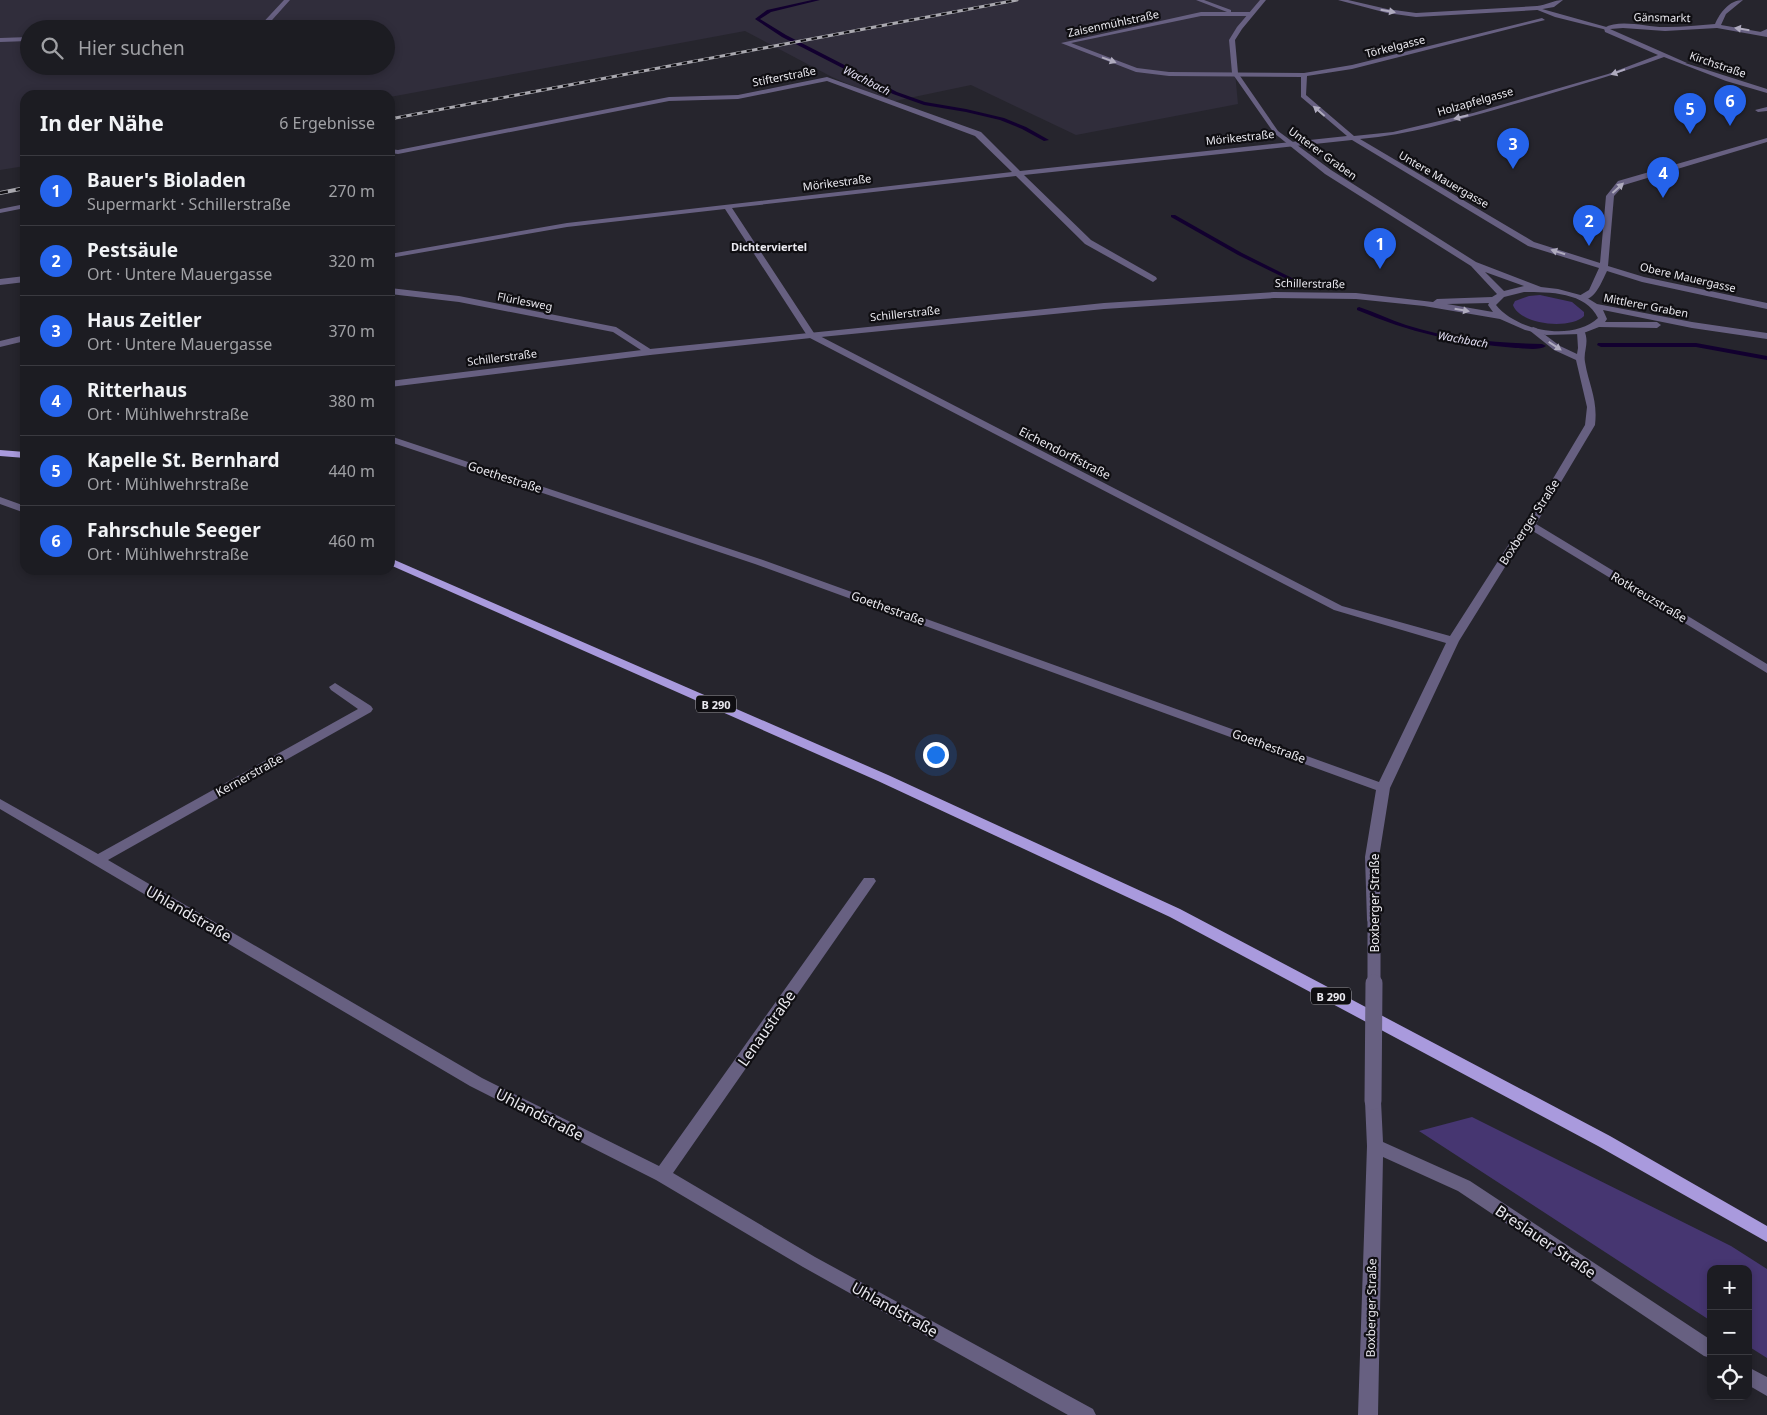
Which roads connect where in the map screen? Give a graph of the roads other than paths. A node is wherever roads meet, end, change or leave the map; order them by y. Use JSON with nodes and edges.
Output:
{"nodes":[{"id":1,"x":287,"y":0,"type":"edge"},
{"id":2,"x":1199,"y":0,"type":"edge"},
{"id":3,"x":1262,"y":0,"type":"edge"},
{"id":4,"x":1341,"y":0,"type":"edge"},
{"id":5,"x":1560,"y":0,"type":"edge"},
{"id":6,"x":1740,"y":0,"type":"edge"},
{"id":7,"x":1537,"y":8,"type":"junction"},
{"id":8,"x":1236,"y":13,"type":"junction"},
{"id":9,"x":1251,"y":14,"type":"junction"},
{"id":10,"x":1557,"y":16,"type":"junction"},
{"id":11,"x":268,"y":20,"type":"edge"},
{"id":12,"x":1717,"y":26,"type":"junction"},
{"id":13,"x":1607,"y":28,"type":"junction"},
{"id":14,"x":1765,"y":33,"type":"edge"},
{"id":15,"x":20,"y":39,"type":"edge"},
{"id":16,"x":0,"y":40,"type":"edge"},
{"id":17,"x":1663,"y":55,"type":"junction"},
{"id":18,"x":1235,"y":73,"type":"junction"},
{"id":19,"x":1304,"y":76,"type":"junction"},
{"id":20,"x":1767,"y":91,"type":"edge"},
{"id":21,"x":1767,"y":109,"type":"edge"},
{"id":22,"x":1758,"y":110,"type":"dead end"},
{"id":23,"x":1353,"y":138,"type":"junction"},
{"id":24,"x":1767,"y":140,"type":"edge"},
{"id":25,"x":1289,"y":143,"type":"junction"},
{"id":26,"x":1755,"y":143,"type":"junction"},
{"id":27,"x":1767,"y":147,"type":"edge"},
{"id":28,"x":395,"y":152,"type":"edge"},
{"id":29,"x":1018,"y":172,"type":"junction"},
{"id":30,"x":727,"y":206,"type":"junction"},
{"id":31,"x":20,"y":207,"type":"edge"},
{"id":32,"x":0,"y":211,"type":"edge"},
{"id":33,"x":395,"y":255,"type":"edge"},
{"id":34,"x":1473,"y":264,"type":"junction"},
{"id":35,"x":1604,"y":267,"type":"junction"},
{"id":36,"x":1153,"y":278,"type":"dead end"},
{"id":37,"x":20,"y":280,"type":"edge"},
{"id":38,"x":0,"y":282,"type":"edge"},
{"id":39,"x":1538,"y":289,"type":"junction"},
{"id":40,"x":395,"y":292,"type":"edge"},
{"id":41,"x":1502,"y":294,"type":"junction"},
{"id":42,"x":1582,"y":298,"type":"junction"},
{"id":43,"x":1494,"y":300,"type":"junction"},
{"id":44,"x":1424,"y":303,"type":"junction"},
{"id":45,"x":1766,"y":305,"type":"edge"},
{"id":46,"x":1596,"y":306,"type":"junction"},
{"id":47,"x":1500,"y":316,"type":"junction"},
{"id":48,"x":1600,"y":325,"type":"junction"},
{"id":49,"x":1692,"y":325,"type":"junction"},
{"id":50,"x":1533,"y":330,"type":"junction"},
{"id":51,"x":1581,"y":332,"type":"junction"},
{"id":52,"x":811,"y":335,"type":"junction"},
{"id":53,"x":1767,"y":336,"type":"edge"},
{"id":54,"x":20,"y":339,"type":"edge"},
{"id":55,"x":0,"y":344,"type":"edge"},
{"id":56,"x":650,"y":352,"type":"junction"},
{"id":57,"x":1580,"y":359,"type":"junction"},
{"id":58,"x":395,"y":383,"type":"edge"},
{"id":59,"x":395,"y":441,"type":"edge"},
{"id":60,"x":0,"y":453,"type":"edge"},
{"id":61,"x":20,"y":454,"type":"edge"},
{"id":62,"x":0,"y":500,"type":"edge"},
{"id":63,"x":20,"y":508,"type":"edge"},
{"id":64,"x":1530,"y":525,"type":"junction"},
{"id":65,"x":395,"y":563,"type":"edge"},
{"id":66,"x":1453,"y":641,"type":"junction"},
{"id":67,"x":1767,"y":669,"type":"edge"},
{"id":68,"x":335,"y":687,"type":"dead end"},
{"id":69,"x":1383,"y":788,"type":"junction"},
{"id":70,"x":0,"y":803,"type":"edge"},
{"id":71,"x":98,"y":860,"type":"junction"},
{"id":72,"x":869,"y":881,"type":"dead end"},
{"id":73,"x":1374,"y":1146,"type":"junction"},
{"id":74,"x":662,"y":1175,"type":"junction"},
{"id":75,"x":1767,"y":1235,"type":"edge"},
{"id":76,"x":1707,"y":1347,"type":"edge"},
{"id":77,"x":1752,"y":1378,"type":"edge"},
{"id":78,"x":1767,"y":1387,"type":"edge"},
{"id":79,"x":1086,"y":1415,"type":"edge"},
{"id":80,"x":1368,"y":1415,"type":"edge"}],
"edges":[{"from":1,"to":11,"type":"street"},
{"from":2,"to":8,"type":"street"},
{"from":3,"to":9,"type":"street","name":"Unterer Graben"},
{"from":4,"to":7,"type":"street","one_way":true},
{"from":5,"to":7,"type":"street"},
{"from":6,"to":12,"type":"street"},
{"from":7,"to":10,"type":"street","name":"Gänsmarkt"},
{"from":8,"to":9,"type":"street","name":"Zaisenmühlstraße"},
{"from":8,"to":18,"type":"street","name":"Zaisenmühlstraße","one_way":true},
{"from":9,"to":18,"type":"street","name":"Unterer Graben"},
{"from":10,"to":13,"type":"street","name":"Gänsmarkt"},
{"from":10,"to":19,"type":"street","name":"Törkelgasse"},
{"from":12,"to":13,"type":"street","name":"Gänsmarkt"},
{"from":14,"to":12,"type":"street","name":"Gänsmarkt","one_way":true},
{"from":13,"to":17,"type":"street","name":"Gänsmarkt"},
{"from":15,"to":16,"type":"street"},
{"from":17,"to":20,"type":"street","name":"Kirchstraße"},
{"from":17,"to":23,"type":"street","name":"Holzapfelgasse","one_way":true},
{"from":18,"to":19,"type":"street","name":"Törkelgasse"},
{"from":18,"to":25,"type":"street","name":"Unterer Graben"},
{"from":23,"to":19,"type":"street","name":"Untere Mauergasse","one_way":true},
{"from":21,"to":22,"type":"street"},
{"from":23,"to":25,"type":"street","name":"Holzapfelgasse"},
{"from":35,"to":23,"type":"street","name":"Untere Mauergasse","one_way":true},
{"from":24,"to":26,"type":"street"},
{"from":25,"to":29,"type":"street","name":"Mörikestraße"},
{"from":25,"to":34,"type":"street","name":"Unterer Graben"},
{"from":26,"to":27,"type":"street"},
{"from":35,"to":26,"type":"street","one_way":true},
{"from":28,"to":29,"type":"street","name":"Stifterstraße"},
{"from":29,"to":30,"type":"street","name":"Mörikestraße"},
{"from":29,"to":36,"type":"street","name":"Stifterstraße"},
{"from":30,"to":33,"type":"street","name":"Mörikestraße"},
{"from":30,"to":52,"type":"street","name":"Eichendorffstraße"},
{"from":31,"to":32,"type":"street"},
{"from":34,"to":39,"type":"street","name":"Unterer Graben"},
{"from":34,"to":41,"type":"street","name":"Unterer Graben"},
{"from":35,"to":42,"type":"street"},
{"from":35,"to":45,"type":"street","name":"Obere Mauergasse"},
{"from":37,"to":38,"type":"street"},
{"from":39,"to":41,"type":"street"},
{"from":39,"to":42,"type":"street","name":"Mittlerer Graben"},
{"from":40,"to":56,"type":"street","name":"Flürlesweg"},
{"from":41,"to":43,"type":"street"},
{"from":42,"to":46,"type":"street","name":"Mittlerer Graben"},
{"from":43,"to":44,"type":"street","name":"Schillerstraße"},
{"from":43,"to":47,"type":"street"},
{"from":44,"to":47,"type":"street","name":"Schillerstraße","one_way":true},
{"from":44,"to":52,"type":"street","name":"Schillerstraße"},
{"from":46,"to":48,"type":"street"},
{"from":46,"to":49,"type":"street","name":"Mittlerer Graben"},
{"from":47,"to":50,"type":"street","name":"Schillerstraße"},
{"from":48,"to":49,"type":"street","name":"Mittlerer Graben"},
{"from":48,"to":51,"type":"street"},
{"from":49,"to":53,"type":"street","name":"Mittlerer Graben"},
{"from":50,"to":51,"type":"street"},
{"from":50,"to":57,"type":"street","one_way":true},
{"from":51,"to":57,"type":"street","name":"Boxberger Straße"},
{"from":52,"to":56,"type":"street","name":"Schillerstraße"},
{"from":52,"to":66,"type":"street","name":"Eichendorffstraße"},
{"from":54,"to":55,"type":"street"},
{"from":56,"to":58,"type":"street","name":"Schillerstraße"},
{"from":57,"to":64,"type":"street","name":"Boxberger Straße"},
{"from":59,"to":69,"type":"street","name":"Goethestraße"},
{"from":60,"to":61,"type":"main road"},
{"from":62,"to":63,"type":"street"},
{"from":64,"to":66,"type":"street","name":"Boxberger Straße"},
{"from":64,"to":67,"type":"street","name":"Rotkreuzstraße"},
{"from":65,"to":75,"type":"main road","number":"B 290"},
{"from":66,"to":69,"type":"street","name":"Boxberger Straße"},
{"from":68,"to":71,"type":"street","name":"Kernerstraße"},
{"from":69,"to":73,"type":"street","name":"Boxberger Straße","bridge":true},
{"from":70,"to":71,"type":"street","name":"Uhlandstraße"},
{"from":71,"to":74,"type":"street","name":"Uhlandstraße"},
{"from":72,"to":74,"type":"street","name":"Lenaustraße"},
{"from":73,"to":76,"type":"street","name":"Breslauer Straße"},
{"from":73,"to":80,"type":"street","name":"Boxberger Straße"},
{"from":74,"to":79,"type":"street","name":"Uhlandstraße"},
{"from":77,"to":78,"type":"street"}]}
